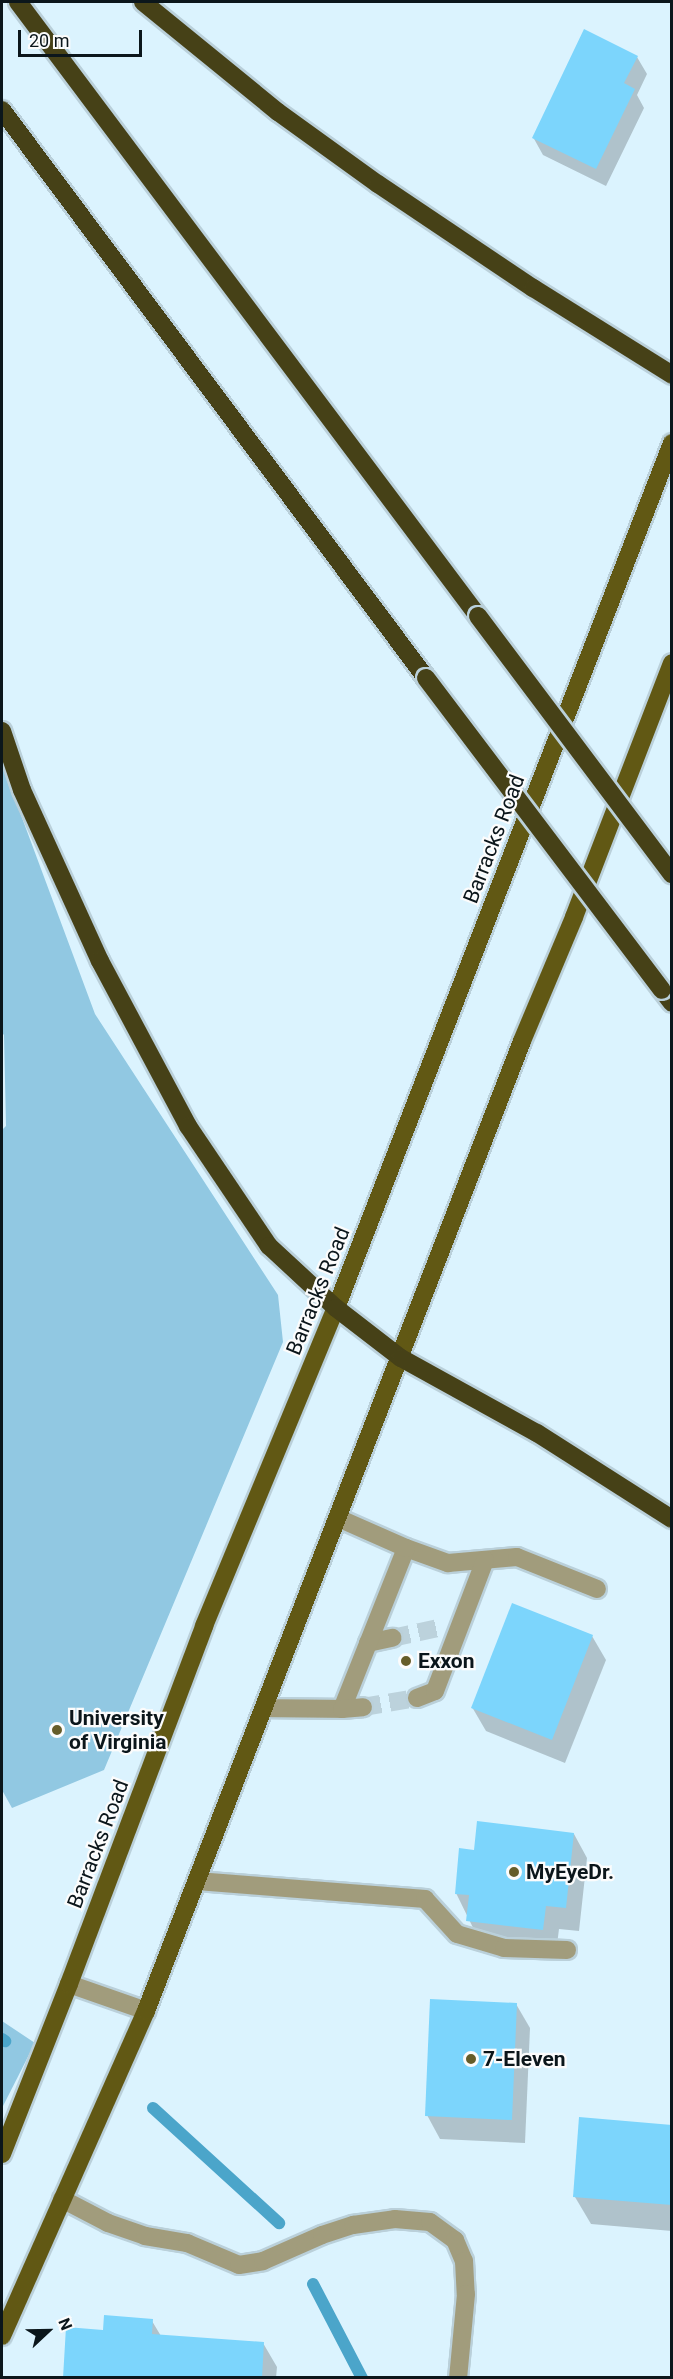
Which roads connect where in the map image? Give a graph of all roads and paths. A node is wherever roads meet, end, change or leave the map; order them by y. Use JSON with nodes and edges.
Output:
{"nodes":[{"id":1,"x":18,"y":2,"type":"edge"},
{"id":2,"x":143,"y":2,"type":"edge"},
{"id":3,"x":2,"y":110,"type":"edge"},
{"id":4,"x":672,"y":375,"type":"edge"},
{"id":5,"x":672,"y":443,"type":"edge"},
{"id":6,"x":672,"y":663,"type":"edge"},
{"id":7,"x":2,"y":731,"type":"edge"},
{"id":8,"x":672,"y":874,"type":"edge"},
{"id":9,"x":667,"y":996,"type":"edge"},
{"id":10,"x":336,"y":1308,"type":"junction"},
{"id":11,"x":401,"y":1358,"type":"junction"},
{"id":12,"x":338,"y":1518,"type":"junction"},
{"id":13,"x":672,"y":1519,"type":"edge"},
{"id":14,"x":406,"y":1548,"type":"junction"},
{"id":15,"x":485,"y":1560,"type":"junction"},
{"id":16,"x":597,"y":1589,"type":"dead end"},
{"id":17,"x":392,"y":1638,"type":"tunnel mouth"},
{"id":18,"x":368,"y":1643,"type":"junction"},
{"id":19,"x":417,"y":1698,"type":"tunnel mouth"},
{"id":20,"x":363,"y":1707,"type":"tunnel mouth"},
{"id":21,"x":264,"y":1708,"type":"junction"},
{"id":22,"x":342,"y":1709,"type":"junction"},
{"id":23,"x":197,"y":1881,"type":"junction"},
{"id":24,"x":567,"y":1950,"type":"dead end"},
{"id":25,"x":69,"y":1984,"type":"junction"},
{"id":26,"x":146,"y":2011,"type":"junction"},
{"id":27,"x":2,"y":2154,"type":"edge"},
{"id":28,"x":63,"y":2199,"type":"junction"},
{"id":29,"x":2,"y":2336,"type":"edge"},
{"id":30,"x":458,"y":2378,"type":"edge"}],
"edges":[{"from":1,"to":8,"type":"highway","bridge":true},
{"from":2,"to":4,"type":"highway"},
{"from":3,"to":9,"type":"highway","bridge":true},
{"from":5,"to":10,"type":"main road","name":"Barracks Road"},
{"from":6,"to":11,"type":"main road"},
{"from":7,"to":10,"type":"highway"},
{"from":10,"to":11,"type":"highway"},
{"from":10,"to":25,"type":"main road","name":"Barracks Road"},
{"from":11,"to":12,"type":"main road"},
{"from":11,"to":13,"type":"highway"},
{"from":12,"to":14,"type":"street"},
{"from":12,"to":21,"type":"main road"},
{"from":14,"to":15,"type":"street"},
{"from":14,"to":18,"type":"street"},
{"from":15,"to":16,"type":"street"},
{"from":15,"to":19,"type":"street"},
{"from":17,"to":18,"type":"street"},
{"from":18,"to":22,"type":"street"},
{"from":20,"to":22,"type":"street"},
{"from":21,"to":22,"type":"street"},
{"from":21,"to":23,"type":"main road"},
{"from":23,"to":24,"type":"street"},
{"from":23,"to":26,"type":"main road"},
{"from":25,"to":26,"type":"street"},
{"from":25,"to":27,"type":"main road","name":"Barracks Road"},
{"from":26,"to":28,"type":"main road"},
{"from":28,"to":29,"type":"main road"},
{"from":28,"to":30,"type":"street"}]}
